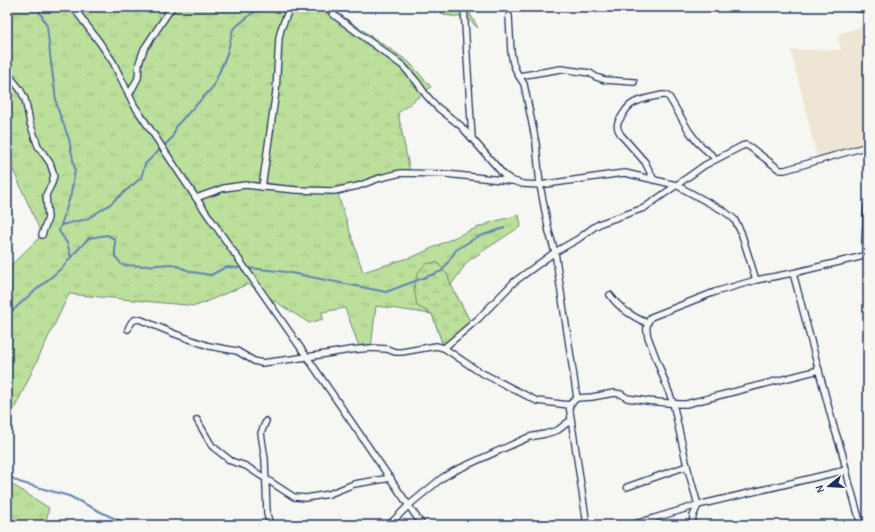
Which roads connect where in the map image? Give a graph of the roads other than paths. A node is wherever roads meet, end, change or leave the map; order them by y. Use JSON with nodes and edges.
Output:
{"nodes":[{"id":1,"x":73,"y":7,"type":"edge"},
{"id":2,"x":172,"y":7,"type":"edge"},
{"id":3,"x":290,"y":7,"type":"edge"},
{"id":4,"x":328,"y":7,"type":"edge"},
{"id":5,"x":464,"y":7,"type":"edge"},
{"id":6,"x":849,"y":7,"type":"edge"},
{"id":7,"x":868,"y":10,"type":"edge"},
{"id":8,"x":509,"y":16,"type":"dead end"},
{"id":9,"x":7,"y":73,"type":"edge"},
{"id":10,"x":519,"y":76,"type":"junction"},
{"id":11,"x":634,"y":82,"type":"dead end"},
{"id":12,"x":129,"y":95,"type":"junction"},
{"id":13,"x":472,"y":139,"type":"junction"},
{"id":14,"x":868,"y":146,"type":"edge"},
{"id":15,"x":716,"y":159,"type":"junction"},
{"id":16,"x":654,"y":180,"type":"junction"},
{"id":17,"x":513,"y":181,"type":"junction"},
{"id":18,"x":540,"y":184,"type":"junction"},
{"id":19,"x":676,"y":185,"type":"junction"},
{"id":20,"x":262,"y":186,"type":"junction"},
{"id":21,"x":196,"y":198,"type":"junction"},
{"id":22,"x":867,"y":207,"type":"dead end"},
{"id":23,"x":42,"y":235,"type":"dead end"},
{"id":24,"x":555,"y":252,"type":"junction"},
{"id":25,"x":867,"y":256,"type":"edge"},
{"id":26,"x":793,"y":273,"type":"junction"},
{"id":27,"x":756,"y":280,"type":"junction"},
{"id":28,"x":610,"y":295,"type":"dead end"},
{"id":29,"x":647,"y":323,"type":"junction"},
{"id":30,"x":128,"y":329,"type":"dead end"},
{"id":31,"x":444,"y":348,"type":"junction"},
{"id":32,"x":307,"y":357,"type":"junction"},
{"id":33,"x":819,"y":370,"type":"junction"},
{"id":34,"x":577,"y":398,"type":"junction"},
{"id":35,"x":673,"y":403,"type":"junction"},
{"id":36,"x":569,"y":405,"type":"junction"},
{"id":37,"x":197,"y":420,"type":"dead end"},
{"id":38,"x":571,"y":420,"type":"junction"},
{"id":39,"x":266,"y":421,"type":"dead end"},
{"id":40,"x":687,"y":466,"type":"junction"},
{"id":41,"x":846,"y":470,"type":"junction"},
{"id":42,"x":266,"y":478,"type":"junction"},
{"id":43,"x":391,"y":478,"type":"junction"},
{"id":44,"x":627,"y":487,"type":"dead end"},
{"id":45,"x":409,"y":505,"type":"junction"},
{"id":46,"x":698,"y":505,"type":"junction"},
{"id":47,"x":270,"y":525,"type":"edge"},
{"id":48,"x":389,"y":525,"type":"edge"},
{"id":49,"x":422,"y":525,"type":"edge"},
{"id":50,"x":588,"y":525,"type":"edge"},
{"id":51,"x":631,"y":525,"type":"edge"},
{"id":52,"x":692,"y":525,"type":"edge"},
{"id":53,"x":861,"y":525,"type":"edge"}],
"edges":[{"from":1,"to":12,"type":"street"},
{"from":2,"to":12,"type":"street"},
{"from":3,"to":20,"type":"street"},
{"from":4,"to":13,"type":"street"},
{"from":5,"to":13,"type":"street"},
{"from":6,"to":7,"type":"street"},
{"from":8,"to":10,"type":"street"},
{"from":9,"to":23,"type":"street"},
{"from":10,"to":11,"type":"street"},
{"from":10,"to":18,"type":"street"},
{"from":12,"to":21,"type":"street"},
{"from":13,"to":17,"type":"street"},
{"from":14,"to":15,"type":"street"},
{"from":15,"to":16,"type":"street"},
{"from":15,"to":19,"type":"street"},
{"from":16,"to":18,"type":"street"},
{"from":16,"to":19,"type":"street"},
{"from":17,"to":18,"type":"street"},
{"from":17,"to":20,"type":"street"},
{"from":18,"to":24,"type":"street"},
{"from":19,"to":24,"type":"street"},
{"from":19,"to":27,"type":"street"},
{"from":20,"to":21,"type":"street"},
{"from":21,"to":32,"type":"street"},
{"from":22,"to":25,"type":"street"},
{"from":24,"to":31,"type":"street"},
{"from":24,"to":34,"type":"street"},
{"from":25,"to":26,"type":"street"},
{"from":26,"to":27,"type":"street"},
{"from":26,"to":33,"type":"street"},
{"from":27,"to":29,"type":"street"},
{"from":28,"to":29,"type":"street"},
{"from":29,"to":35,"type":"street"},
{"from":30,"to":32,"type":"street"},
{"from":31,"to":32,"type":"street"},
{"from":31,"to":36,"type":"street"},
{"from":32,"to":43,"type":"street"},
{"from":33,"to":35,"type":"street"},
{"from":33,"to":41,"type":"street"},
{"from":34,"to":35,"type":"street"},
{"from":34,"to":36,"type":"street"},
{"from":35,"to":40,"type":"street"},
{"from":36,"to":38,"type":"street"},
{"from":37,"to":42,"type":"street"},
{"from":38,"to":45,"type":"street"},
{"from":38,"to":50,"type":"street"},
{"from":39,"to":42,"type":"street"},
{"from":40,"to":44,"type":"street"},
{"from":40,"to":46,"type":"street"},
{"from":41,"to":46,"type":"street"},
{"from":41,"to":53,"type":"street"},
{"from":42,"to":43,"type":"street"},
{"from":42,"to":47,"type":"street"},
{"from":43,"to":45,"type":"street"},
{"from":45,"to":48,"type":"street"},
{"from":45,"to":49,"type":"street"},
{"from":46,"to":51,"type":"street"},
{"from":46,"to":52,"type":"street"}]}
